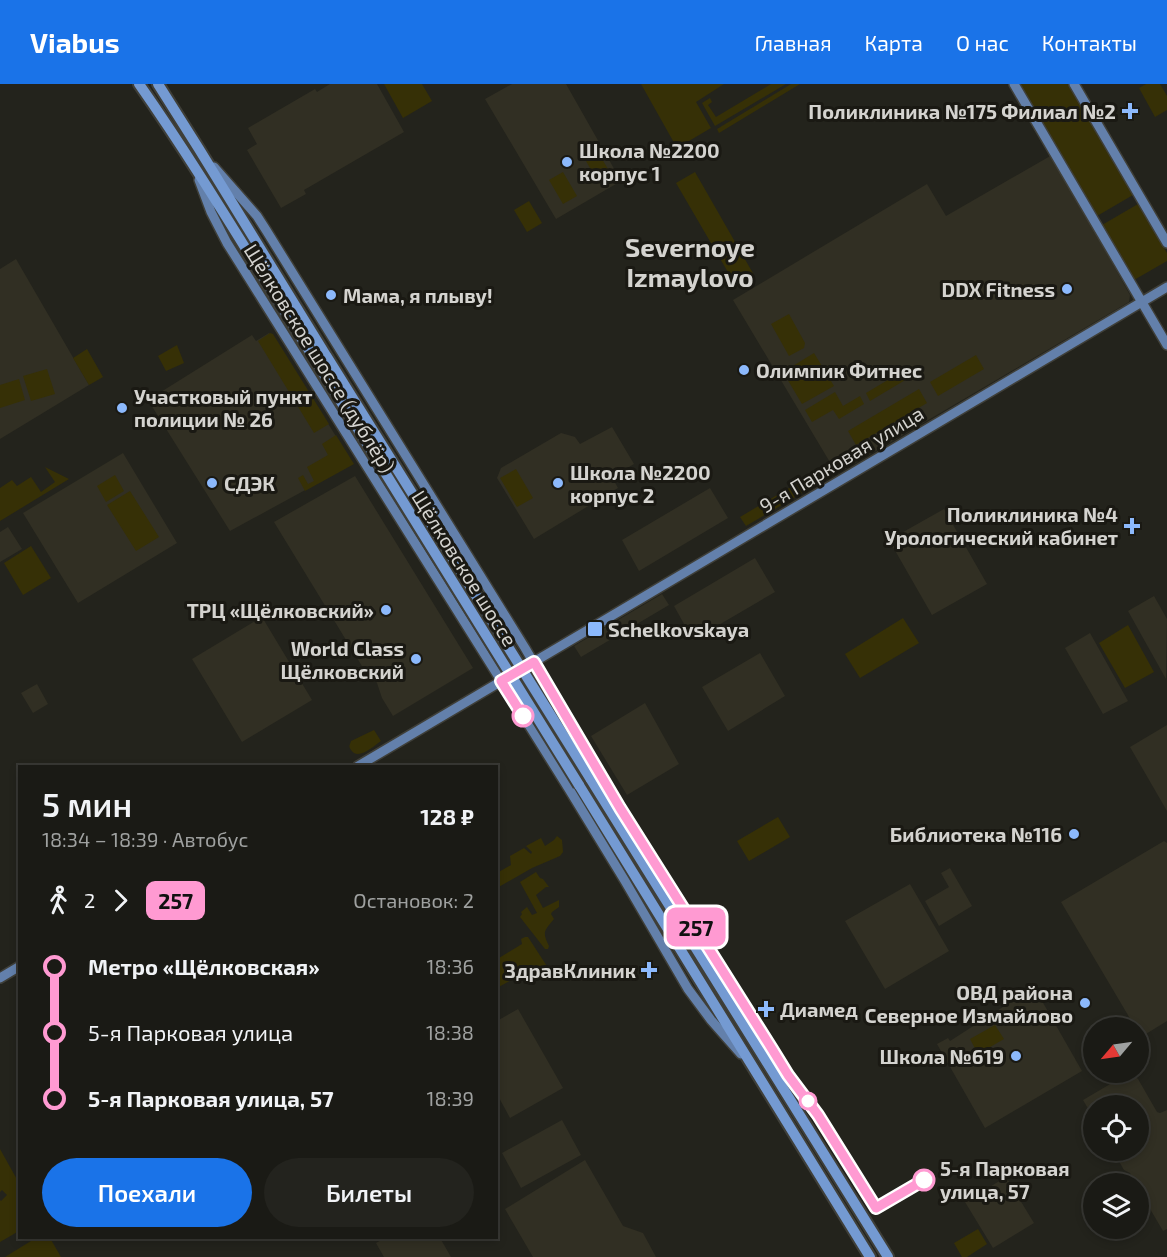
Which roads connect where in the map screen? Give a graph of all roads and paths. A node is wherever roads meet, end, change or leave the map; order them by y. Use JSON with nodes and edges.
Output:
{"nodes":[{"id":1,"x":139,"y":84,"type":"edge"},
{"id":2,"x":158,"y":84,"type":"edge"},
{"id":3,"x":1014,"y":84,"type":"edge"},
{"id":4,"x":1074,"y":84,"type":"edge"},
{"id":5,"x":199,"y":149,"type":"junction"},
{"id":6,"x":189,"y":159,"type":"junction"},
{"id":7,"x":1167,"y":243,"type":"edge"},
{"id":8,"x":1167,"y":287,"type":"edge"},
{"id":9,"x":1142,"y":302,"type":"junction"},
{"id":10,"x":1167,"y":345,"type":"edge"},
{"id":11,"x":503,"y":612,"type":"junction"},
{"id":12,"x":472,"y":634,"type":"junction"},
{"id":13,"x":534,"y":662,"type":"junction"},
{"id":14,"x":501,"y":681,"type":"junction"},
{"id":15,"x":360,"y":765,"type":"edge"},
{"id":16,"x":18,"y":967,"type":"edge"},
{"id":17,"x":0,"y":978,"type":"edge"},
{"id":18,"x":730,"y":1002,"type":"junction"},
{"id":19,"x":751,"y":1066,"type":"junction"},
{"id":20,"x":870,"y":1257,"type":"edge"},
{"id":21,"x":888,"y":1257,"type":"edge"}],
"edges":[{"from":1,"to":6,"type":"main road","name":"Щёлковское шоссе"},
{"from":2,"to":5,"type":"main road","name":"Щёлковское шоссе"},
{"from":3,"to":9,"type":"main road"},
{"from":4,"to":7,"type":"main road"},
{"from":5,"to":11,"type":"main road","name":"Щёлковское шоссе (дублёр)"},
{"from":5,"to":18,"type":"main road","name":"Щёлковское шоссе","bridge":true},
{"from":6,"to":12,"type":"main road","name":"Щёлковское шоссе (дублёр)"},
{"from":6,"to":19,"type":"main road","name":"Щёлковское шоссе","bridge":true},
{"from":8,"to":9,"type":"main road","name":"9-я Парковая улица"},
{"from":9,"to":10,"type":"main road"},
{"from":9,"to":13,"type":"main road","name":"9-я Парковая улица"},
{"from":11,"to":12,"type":"main road"},
{"from":11,"to":13,"type":"main road","name":"Щёлковское шоссе (дублёр)"},
{"from":12,"to":14,"type":"main road","name":"Щёлковское шоссе (дублёр)"},
{"from":13,"to":14,"type":"main road","name":"9-я Парковая улица"},
{"from":13,"to":18,"type":"main road","name":"Щёлковское шоссе (дублёр)"},
{"from":14,"to":15,"type":"main road","name":"9-я Парковая улица"},
{"from":14,"to":19,"type":"main road","name":"Щёлковское шоссе (дублёр)"},
{"from":16,"to":17,"type":"main road"},
{"from":18,"to":21,"type":"main road","name":"Щёлковское шоссе"},
{"from":19,"to":20,"type":"main road","name":"Щёлковское шоссе"}]}
